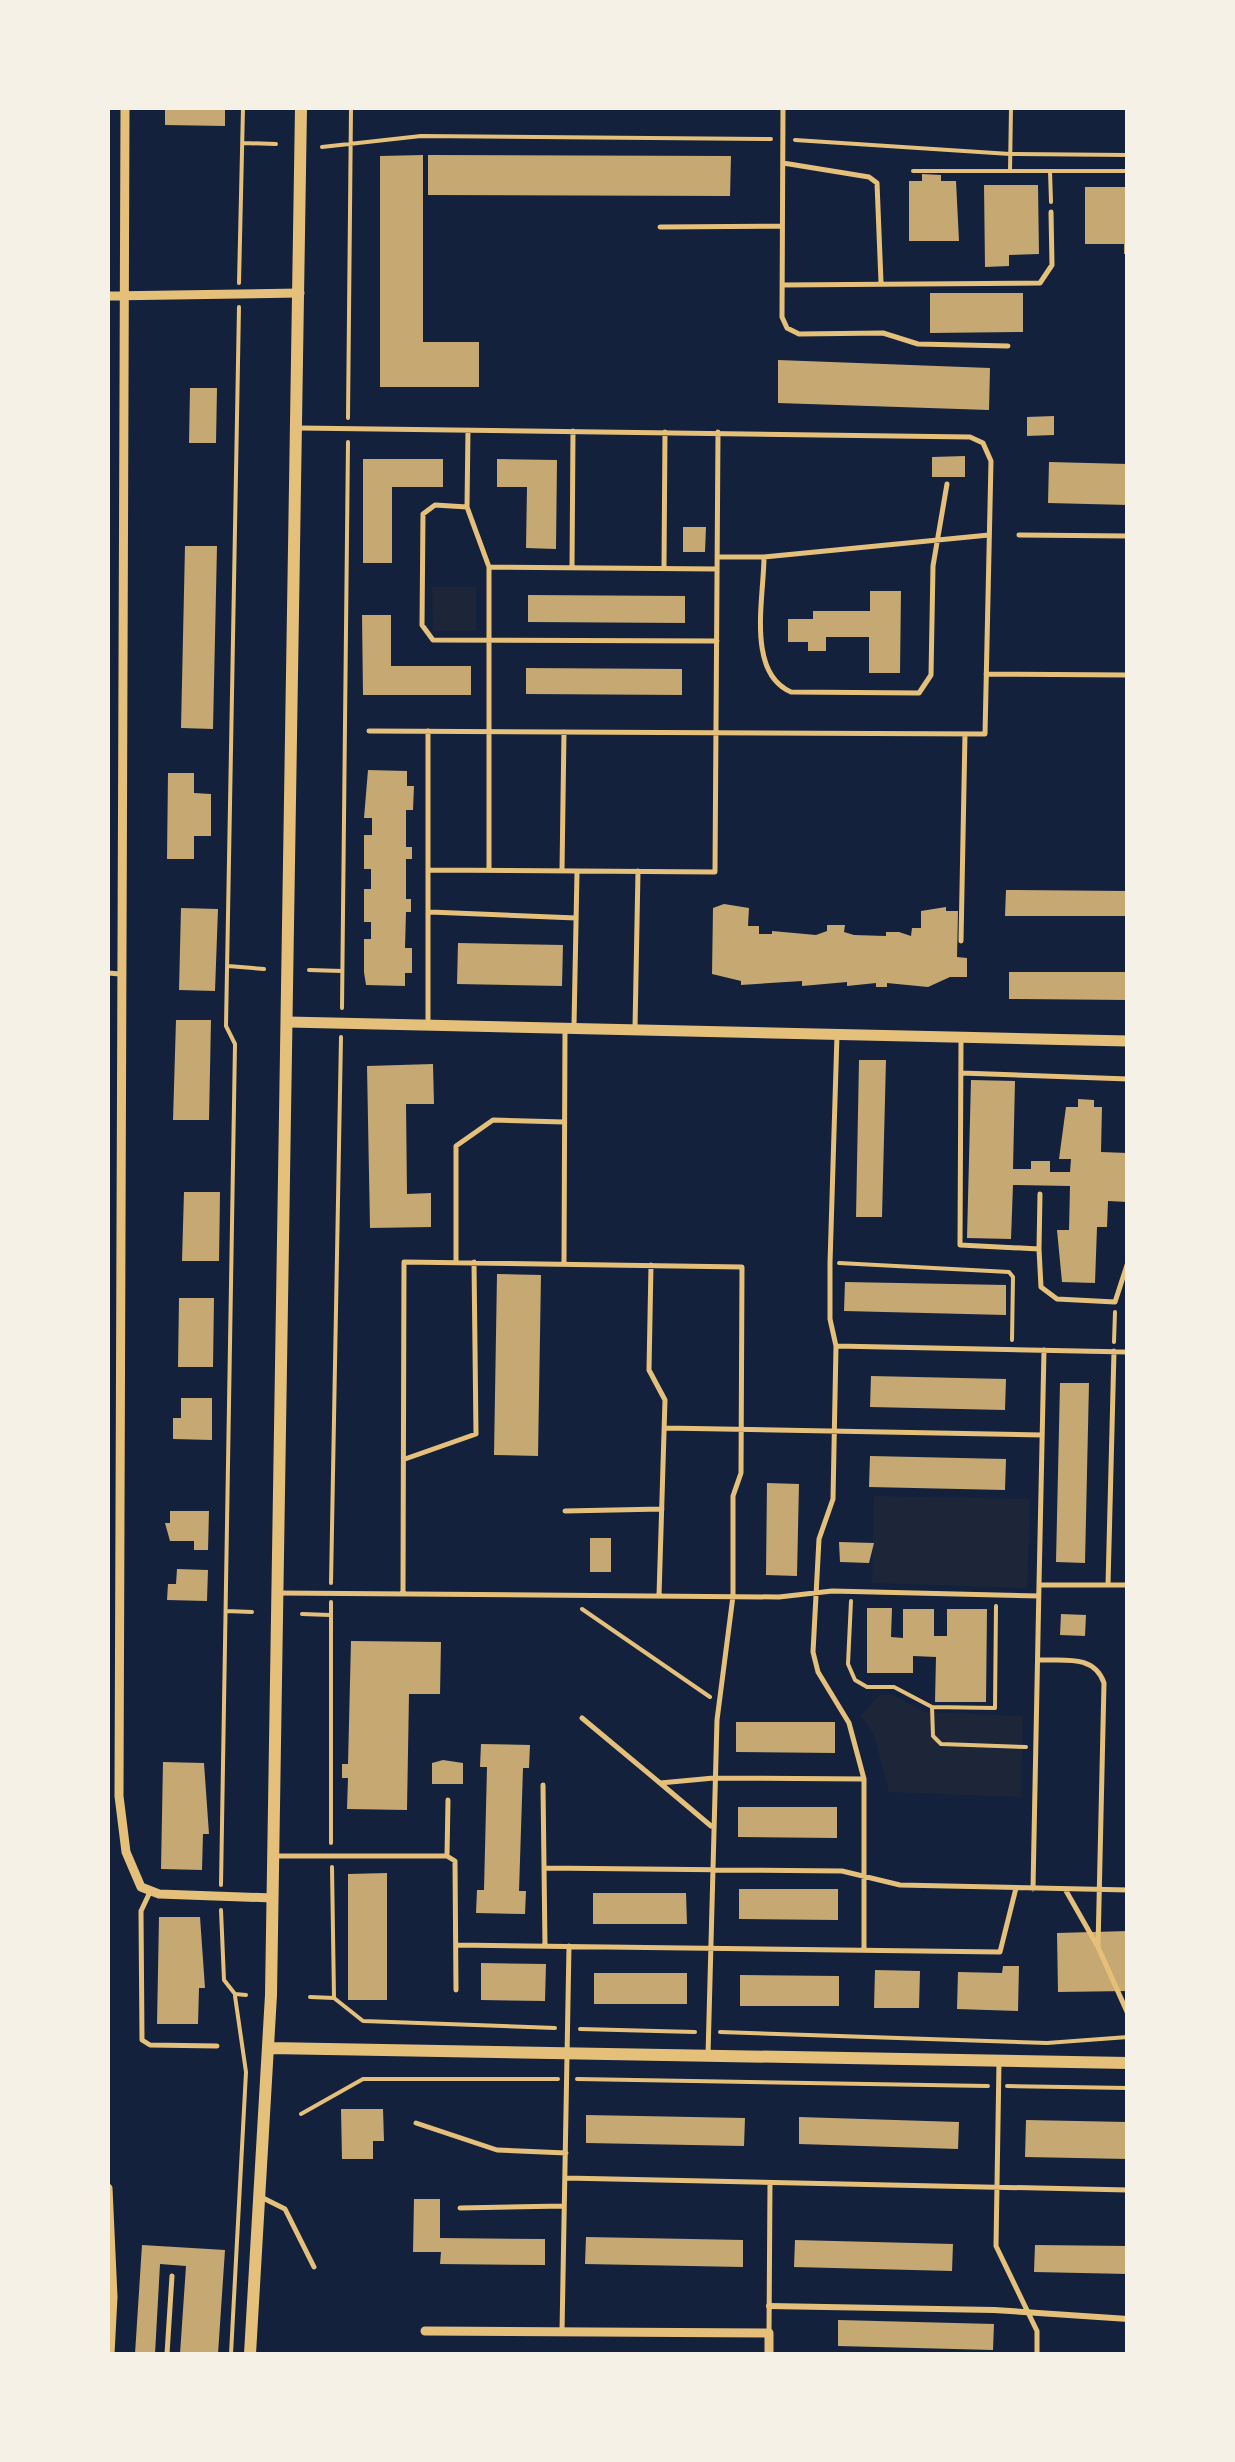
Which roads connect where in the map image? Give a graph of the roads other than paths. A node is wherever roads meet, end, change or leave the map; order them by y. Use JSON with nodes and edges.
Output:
{"nodes":[{"id":1,"x":126,"y":108,"type":"edge"},
{"id":2,"x":302,"y":108,"type":"edge"},
{"id":3,"x":783,"y":108,"type":"edge"},
{"id":4,"x":782,"y":163,"type":"junction"},
{"id":5,"x":1051,"y":212,"type":"road end"},
{"id":6,"x":782,"y":226,"type":"junction"},
{"id":7,"x":660,"y":227,"type":"dead end"},
{"id":8,"x":881,"y":282,"type":"junction"},
{"id":9,"x":782,"y":285,"type":"junction"},
{"id":10,"x":300,"y":292,"type":"junction"},
{"id":11,"x":125,"y":295,"type":"junction"},
{"id":12,"x":108,"y":296,"type":"edge"},
{"id":13,"x":1008,"y":346,"type":"dead end"},
{"id":14,"x":299,"y":428,"type":"junction"},
{"id":15,"x":468,"y":430,"type":"junction"},
{"id":16,"x":573,"y":431,"type":"junction"},
{"id":17,"x":666,"y":432,"type":"junction"},
{"id":18,"x":718,"y":432,"type":"junction"},
{"id":19,"x":946,"y":484,"type":"dead end"},
{"id":20,"x":467,"y":507,"type":"junction"},
{"id":21,"x":989,"y":535,"type":"junction"},
{"id":22,"x":1019,"y":535,"type":"dead end"},
{"id":23,"x":1128,"y":536,"type":"edge"},
{"id":24,"x":940,"y":540,"type":"junction"},
{"id":25,"x":718,"y":557,"type":"junction"},
{"id":26,"x":764,"y":557,"type":"junction"},
{"id":27,"x":489,"y":567,"type":"junction"},
{"id":28,"x":572,"y":568,"type":"junction"},
{"id":29,"x":664,"y":568,"type":"junction"},
{"id":30,"x":717,"y":569,"type":"junction"},
{"id":31,"x":489,"y":640,"type":"junction"},
{"id":32,"x":717,"y":641,"type":"junction"},
{"id":33,"x":986,"y":674,"type":"junction"},
{"id":34,"x":1128,"y":675,"type":"edge"},
{"id":35,"x":370,"y":730,"type":"dead end"},
{"id":36,"x":428,"y":731,"type":"junction"},
{"id":37,"x":490,"y":731,"type":"junction"},
{"id":38,"x":564,"y":732,"type":"junction"},
{"id":39,"x":716,"y":733,"type":"junction"},
{"id":40,"x":965,"y":734,"type":"junction"},
{"id":41,"x":430,"y":870,"type":"junction"},
{"id":42,"x":489,"y":870,"type":"junction"},
{"id":43,"x":562,"y":870,"type":"junction"},
{"id":44,"x":577,"y":871,"type":"junction"},
{"id":45,"x":638,"y":871,"type":"junction"},
{"id":46,"x":430,"y":912,"type":"junction"},
{"id":47,"x":576,"y":918,"type":"junction"},
{"id":48,"x":962,"y":941,"type":"dead end"},
{"id":49,"x":108,"y":973,"type":"edge"},
{"id":50,"x":120,"y":974,"type":"junction"},
{"id":51,"x":288,"y":1022,"type":"junction"},
{"id":52,"x":428,"y":1025,"type":"junction"},
{"id":53,"x":569,"y":1029,"type":"junction"},
{"id":54,"x":635,"y":1030,"type":"junction"},
{"id":55,"x":837,"y":1035,"type":"junction"},
{"id":56,"x":962,"y":1038,"type":"junction"},
{"id":57,"x":1128,"y":1041,"type":"edge"},
{"id":58,"x":960,"y":1073,"type":"junction"},
{"id":59,"x":1128,"y":1079,"type":"edge"},
{"id":60,"x":564,"y":1122,"type":"junction"},
{"id":61,"x":1040,"y":1194,"type":"dead end"},
{"id":62,"x":1039,"y":1249,"type":"junction"},
{"id":63,"x":456,"y":1262,"type":"junction"},
{"id":64,"x":474,"y":1262,"type":"junction"},
{"id":65,"x":1128,"y":1262,"type":"edge"},
{"id":66,"x":564,"y":1264,"type":"junction"},
{"id":67,"x":651,"y":1266,"type":"junction"},
{"id":68,"x":836,"y":1346,"type":"junction"},
{"id":69,"x":1044,"y":1350,"type":"junction"},
{"id":70,"x":1114,"y":1352,"type":"junction"},
{"id":71,"x":1128,"y":1352,"type":"edge"},
{"id":72,"x":665,"y":1428,"type":"junction"},
{"id":73,"x":742,"y":1430,"type":"junction"},
{"id":74,"x":834,"y":1431,"type":"junction"},
{"id":75,"x":1042,"y":1435,"type":"junction"},
{"id":76,"x":404,"y":1460,"type":"junction"},
{"id":77,"x":565,"y":1510,"type":"dead end"},
{"id":78,"x":663,"y":1510,"type":"junction"},
{"id":79,"x":1039,"y":1585,"type":"junction"},
{"id":80,"x":1108,"y":1585,"type":"junction"},
{"id":81,"x":1128,"y":1585,"type":"edge"},
{"id":82,"x":814,"y":1591,"type":"junction"},
{"id":83,"x":278,"y":1593,"type":"junction"},
{"id":84,"x":403,"y":1594,"type":"junction"},
{"id":85,"x":660,"y":1596,"type":"junction"},
{"id":86,"x":732,"y":1596,"type":"junction"},
{"id":87,"x":1039,"y":1596,"type":"junction"},
{"id":88,"x":1038,"y":1660,"type":"junction"},
{"id":89,"x":582,"y":1718,"type":"dead end"},
{"id":90,"x":714,"y":1778,"type":"junction"},
{"id":91,"x":864,"y":1779,"type":"junction"},
{"id":92,"x":660,"y":1783,"type":"junction"},
{"id":93,"x":544,"y":1785,"type":"dead end"},
{"id":94,"x":448,"y":1800,"type":"dead end"},
{"id":95,"x":122,"y":1818,"type":"junction"},
{"id":96,"x":108,"y":1822,"type":"edge"},
{"id":97,"x":713,"y":1828,"type":"junction"},
{"id":98,"x":273,"y":1856,"type":"junction"},
{"id":99,"x":447,"y":1856,"type":"junction"},
{"id":100,"x":544,"y":1868,"type":"junction"},
{"id":101,"x":712,"y":1870,"type":"junction"},
{"id":102,"x":865,"y":1876,"type":"junction"},
{"id":103,"x":1016,"y":1888,"type":"junction"},
{"id":104,"x":1033,"y":1889,"type":"junction"},
{"id":105,"x":1065,"y":1890,"type":"junction"},
{"id":106,"x":1101,"y":1890,"type":"junction"},
{"id":107,"x":1128,"y":1890,"type":"edge"},
{"id":108,"x":150,"y":1892,"type":"junction"},
{"id":109,"x":272,"y":1898,"type":"junction"},
{"id":110,"x":457,"y":1945,"type":"junction"},
{"id":111,"x":544,"y":1946,"type":"junction"},
{"id":112,"x":569,"y":1946,"type":"junction"},
{"id":113,"x":1098,"y":1947,"type":"junction"},
{"id":114,"x":710,"y":1948,"type":"junction"},
{"id":115,"x":864,"y":1950,"type":"junction"},
{"id":116,"x":456,"y":1990,"type":"dead end"},
{"id":117,"x":1128,"y":2014,"type":"edge"},
{"id":118,"x":217,"y":2046,"type":"dead end"},
{"id":119,"x":270,"y":2048,"type":"junction"},
{"id":120,"x":567,"y":2052,"type":"junction"},
{"id":121,"x":708,"y":2054,"type":"junction"},
{"id":122,"x":999,"y":2061,"type":"junction"},
{"id":123,"x":1128,"y":2063,"type":"edge"},
{"id":124,"x":416,"y":2122,"type":"dead end"},
{"id":125,"x":566,"y":2153,"type":"junction"},
{"id":126,"x":565,"y":2178,"type":"junction"},
{"id":127,"x":770,"y":2183,"type":"junction"},
{"id":128,"x":108,"y":2188,"type":"edge"},
{"id":129,"x":997,"y":2190,"type":"junction"},
{"id":130,"x":1128,"y":2190,"type":"edge"},
{"id":131,"x":260,"y":2197,"type":"junction"},
{"id":132,"x":564,"y":2206,"type":"junction"},
{"id":133,"x":460,"y":2208,"type":"dead end"},
{"id":134,"x":314,"y":2267,"type":"dead end"},
{"id":135,"x":172,"y":2276,"type":"dead end"},
{"id":136,"x":769,"y":2306,"type":"junction"},
{"id":137,"x":1030,"y":2315,"type":"junction"},
{"id":138,"x":1128,"y":2320,"type":"edge"},
{"id":139,"x":425,"y":2331,"type":"dead end"},
{"id":140,"x":562,"y":2332,"type":"junction"},
{"id":141,"x":769,"y":2333,"type":"junction"},
{"id":142,"x":110,"y":2354,"type":"edge"},
{"id":143,"x":167,"y":2354,"type":"edge"},
{"id":144,"x":250,"y":2354,"type":"edge"},
{"id":145,"x":769,"y":2354,"type":"edge"},
{"id":146,"x":1037,"y":2354,"type":"edge"}],
"edges":[{"from":1,"to":11,"type":"street"},
{"from":2,"to":10,"type":"main road"},
{"from":3,"to":4,"type":"lane"},
{"from":4,"to":6,"type":"lane"},
{"from":4,"to":8,"type":"lane"},
{"from":5,"to":8,"type":"lane"},
{"from":6,"to":7,"type":"lane"},
{"from":6,"to":9,"type":"lane"},
{"from":8,"to":9,"type":"lane"},
{"from":9,"to":13,"type":"lane"},
{"from":10,"to":11,"type":"street"},
{"from":10,"to":14,"type":"main road"},
{"from":11,"to":12,"type":"street"},
{"from":11,"to":50,"type":"street"},
{"from":14,"to":15,"type":"lane"},
{"from":14,"to":51,"type":"main road"},
{"from":15,"to":16,"type":"lane"},
{"from":15,"to":20,"type":"lane"},
{"from":16,"to":17,"type":"lane"},
{"from":16,"to":28,"type":"lane"},
{"from":17,"to":18,"type":"lane"},
{"from":17,"to":29,"type":"lane"},
{"from":18,"to":21,"type":"lane"},
{"from":18,"to":25,"type":"lane"},
{"from":19,"to":24,"type":"lane"},
{"from":20,"to":27,"type":"lane"},
{"from":20,"to":31,"type":"lane"},
{"from":21,"to":24,"type":"lane"},
{"from":21,"to":33,"type":"lane"},
{"from":22,"to":23,"type":"lane"},
{"from":24,"to":26,"type":"lane"},
{"from":24,"to":26,"type":"lane"},
{"from":25,"to":26,"type":"lane"},
{"from":25,"to":30,"type":"lane"},
{"from":27,"to":28,"type":"lane"},
{"from":27,"to":31,"type":"lane"},
{"from":28,"to":29,"type":"lane"},
{"from":29,"to":30,"type":"lane"},
{"from":30,"to":32,"type":"lane"},
{"from":31,"to":32,"type":"lane"},
{"from":31,"to":37,"type":"lane"},
{"from":32,"to":39,"type":"lane"},
{"from":33,"to":34,"type":"lane"},
{"from":33,"to":40,"type":"lane"},
{"from":35,"to":36,"type":"lane"},
{"from":36,"to":37,"type":"lane"},
{"from":36,"to":41,"type":"lane"},
{"from":37,"to":38,"type":"lane"},
{"from":37,"to":42,"type":"lane"},
{"from":38,"to":39,"type":"lane"},
{"from":38,"to":43,"type":"lane"},
{"from":39,"to":40,"type":"lane"},
{"from":39,"to":45,"type":"lane"},
{"from":40,"to":48,"type":"lane"},
{"from":41,"to":42,"type":"lane"},
{"from":41,"to":46,"type":"lane"},
{"from":42,"to":43,"type":"lane"},
{"from":43,"to":44,"type":"lane"},
{"from":44,"to":45,"type":"lane"},
{"from":44,"to":47,"type":"lane"},
{"from":45,"to":54,"type":"lane"},
{"from":46,"to":47,"type":"lane"},
{"from":46,"to":52,"type":"lane"},
{"from":47,"to":53,"type":"lane"},
{"from":49,"to":50,"type":"lane"},
{"from":50,"to":95,"type":"street"},
{"from":51,"to":52,"type":"street"},
{"from":51,"to":83,"type":"main road"},
{"from":52,"to":53,"type":"street"},
{"from":53,"to":54,"type":"street"},
{"from":53,"to":60,"type":"lane"},
{"from":54,"to":55,"type":"street"},
{"from":55,"to":56,"type":"street"},
{"from":55,"to":68,"type":"lane"},
{"from":56,"to":57,"type":"street"},
{"from":56,"to":58,"type":"lane"},
{"from":58,"to":59,"type":"lane"},
{"from":58,"to":62,"type":"lane"},
{"from":60,"to":63,"type":"lane"},
{"from":60,"to":66,"type":"lane"},
{"from":61,"to":62,"type":"lane"},
{"from":62,"to":65,"type":"lane"},
{"from":63,"to":64,"type":"lane"},
{"from":63,"to":76,"type":"lane"},
{"from":64,"to":66,"type":"lane"},
{"from":64,"to":76,"type":"lane"},
{"from":66,"to":67,"type":"lane"},
{"from":67,"to":72,"type":"lane"},
{"from":67,"to":73,"type":"lane"},
{"from":68,"to":69,"type":"lane"},
{"from":68,"to":74,"type":"lane"},
{"from":69,"to":70,"type":"lane"},
{"from":69,"to":75,"type":"lane"},
{"from":70,"to":71,"type":"lane"},
{"from":70,"to":80,"type":"lane"},
{"from":72,"to":73,"type":"lane"},
{"from":72,"to":78,"type":"lane"},
{"from":73,"to":74,"type":"lane"},
{"from":73,"to":86,"type":"lane"},
{"from":74,"to":75,"type":"lane"},
{"from":74,"to":82,"type":"lane"},
{"from":75,"to":79,"type":"lane"},
{"from":76,"to":84,"type":"lane"},
{"from":77,"to":78,"type":"lane"},
{"from":78,"to":85,"type":"lane"},
{"from":79,"to":80,"type":"lane"},
{"from":79,"to":87,"type":"lane"},
{"from":80,"to":81,"type":"lane"},
{"from":82,"to":86,"type":"lane"},
{"from":82,"to":87,"type":"lane"},
{"from":82,"to":91,"type":"lane"},
{"from":83,"to":84,"type":"lane"},
{"from":83,"to":98,"type":"main road"},
{"from":84,"to":85,"type":"lane"},
{"from":85,"to":86,"type":"lane"},
{"from":86,"to":90,"type":"lane"},
{"from":87,"to":88,"type":"lane"},
{"from":88,"to":104,"type":"lane"},
{"from":88,"to":106,"type":"lane"},
{"from":89,"to":92,"type":"lane"},
{"from":90,"to":91,"type":"lane"},
{"from":90,"to":92,"type":"lane"},
{"from":90,"to":97,"type":"lane"},
{"from":91,"to":102,"type":"lane"},
{"from":92,"to":97,"type":"lane"},
{"from":93,"to":100,"type":"lane"},
{"from":94,"to":99,"type":"lane"},
{"from":95,"to":96,"type":"street"},
{"from":95,"to":108,"type":"street"},
{"from":97,"to":101,"type":"lane"},
{"from":98,"to":99,"type":"lane"},
{"from":98,"to":109,"type":"main road"},
{"from":99,"to":110,"type":"lane"},
{"from":100,"to":101,"type":"lane"},
{"from":100,"to":111,"type":"lane"},
{"from":101,"to":102,"type":"lane"},
{"from":101,"to":114,"type":"lane"},
{"from":102,"to":103,"type":"lane"},
{"from":102,"to":115,"type":"lane"},
{"from":103,"to":104,"type":"lane"},
{"from":103,"to":115,"type":"lane"},
{"from":104,"to":105,"type":"lane"},
{"from":105,"to":106,"type":"lane"},
{"from":105,"to":113,"type":"lane"},
{"from":106,"to":107,"type":"lane"},
{"from":106,"to":113,"type":"lane"},
{"from":108,"to":109,"type":"street"},
{"from":108,"to":118,"type":"lane"},
{"from":109,"to":119,"type":"main road"},
{"from":110,"to":111,"type":"lane"},
{"from":110,"to":116,"type":"lane"},
{"from":111,"to":112,"type":"lane"},
{"from":112,"to":114,"type":"lane"},
{"from":112,"to":120,"type":"lane"},
{"from":113,"to":117,"type":"lane"},
{"from":114,"to":115,"type":"lane"},
{"from":114,"to":121,"type":"lane"},
{"from":119,"to":120,"type":"main road"},
{"from":119,"to":131,"type":"main road"},
{"from":120,"to":121,"type":"main road"},
{"from":120,"to":125,"type":"lane"},
{"from":121,"to":122,"type":"main road"},
{"from":122,"to":123,"type":"main road"},
{"from":122,"to":129,"type":"lane"},
{"from":124,"to":125,"type":"lane"},
{"from":125,"to":126,"type":"lane"},
{"from":126,"to":127,"type":"lane"},
{"from":126,"to":132,"type":"lane"},
{"from":127,"to":129,"type":"lane"},
{"from":127,"to":136,"type":"lane"},
{"from":128,"to":142,"type":"street"},
{"from":129,"to":130,"type":"lane"},
{"from":129,"to":137,"type":"lane"},
{"from":131,"to":134,"type":"lane"},
{"from":131,"to":144,"type":"main road"},
{"from":132,"to":133,"type":"lane"},
{"from":132,"to":140,"type":"lane"},
{"from":135,"to":143,"type":"lane"},
{"from":136,"to":137,"type":"street"},
{"from":136,"to":141,"type":"lane"},
{"from":137,"to":138,"type":"street"},
{"from":137,"to":146,"type":"lane"},
{"from":139,"to":140,"type":"street"},
{"from":140,"to":141,"type":"street"},
{"from":141,"to":145,"type":"street"}]}
